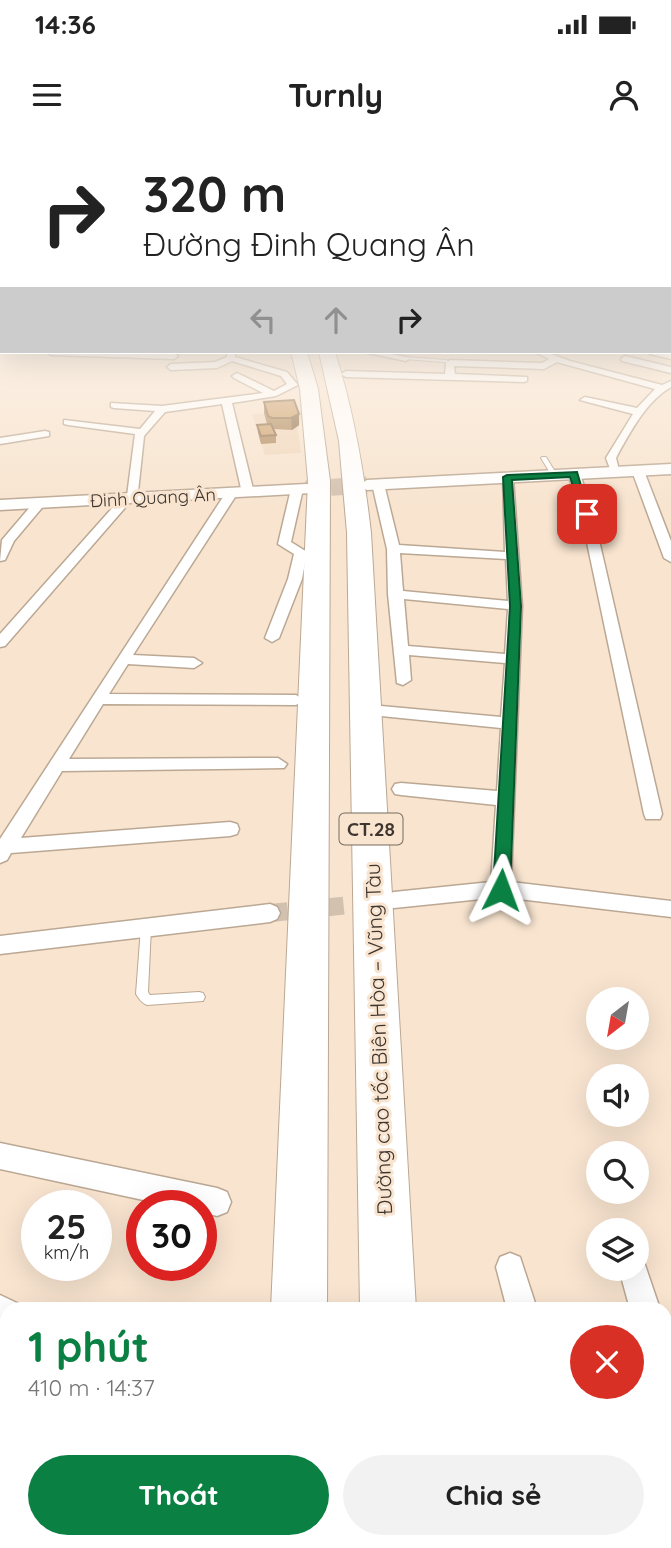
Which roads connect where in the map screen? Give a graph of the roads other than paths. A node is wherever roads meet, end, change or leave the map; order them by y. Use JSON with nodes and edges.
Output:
{"nodes":[{"id":1,"x":246,"y":381,"type":"edge"},
{"id":2,"x":289,"y":381,"type":"edge"},
{"id":3,"x":307,"y":381,"type":"edge"},
{"id":4,"x":338,"y":381,"type":"edge"},
{"id":5,"x":500,"y":381,"type":"edge"},
{"id":6,"x":644,"y":381,"type":"edge"},
{"id":7,"x":666,"y":386,"type":"edge"},
{"id":8,"x":503,"y":387,"type":"dead end"},
{"id":9,"x":273,"y":394,"type":"junction"},
{"id":10,"x":226,"y":400,"type":"junction"},
{"id":11,"x":584,"y":400,"type":"dead end"},
{"id":12,"x":114,"y":405,"type":"dead end"},
{"id":13,"x":162,"y":409,"type":"junction"},
{"id":14,"x":639,"y":412,"type":"junction"},
{"id":15,"x":68,"y":422,"type":"dead end"},
{"id":16,"x":141,"y":432,"type":"junction"},
{"id":17,"x":44,"y":434,"type":"dead end"},
{"id":18,"x":0,"y":441,"type":"edge"},
{"id":19,"x":544,"y":458,"type":"dead end"},
{"id":20,"x":671,"y":469,"type":"edge"},
{"id":21,"x":638,"y":471,"type":"junction"},
{"id":22,"x":616,"y":472,"type":"junction"},
{"id":23,"x":574,"y":474,"type":"junction"},
{"id":24,"x":554,"y":475,"type":"junction"},
{"id":25,"x":507,"y":477,"type":"junction"},
{"id":26,"x":372,"y":485,"type":"joint"},
{"id":27,"x":302,"y":489,"type":"joint"},
{"id":28,"x":240,"y":493,"type":"junction"},
{"id":29,"x":130,"y":499,"type":"junction"},
{"id":30,"x":40,"y":503,"type":"junction"},
{"id":31,"x":0,"y":505,"type":"edge"},
{"id":32,"x":671,"y":521,"type":"edge"},
{"id":33,"x":655,"y":522,"type":"junction"},
{"id":34,"x":393,"y":549,"type":"junction"},
{"id":35,"x":514,"y":556,"type":"junction"},
{"id":36,"x":0,"y":557,"type":"edge"},
{"id":37,"x":671,"y":558,"type":"edge"},
{"id":38,"x":395,"y":594,"type":"junction"},
{"id":39,"x":515,"y":606,"type":"junction"},
{"id":40,"x":272,"y":638,"type":"dead end"},
{"id":41,"x":0,"y":643,"type":"edge"},
{"id":42,"x":403,"y":649,"type":"junction"},
{"id":43,"x":123,"y":659,"type":"junction"},
{"id":44,"x":512,"y":659,"type":"junction"},
{"id":45,"x":194,"y":663,"type":"dead end"},
{"id":46,"x":403,"y":680,"type":"dead end"},
{"id":47,"x":98,"y":699,"type":"junction"},
{"id":48,"x":296,"y":700,"type":"dead end"},
{"id":49,"x":382,"y":711,"type":"dead end"},
{"id":50,"x":510,"y":723,"type":"junction"},
{"id":51,"x":278,"y":764,"type":"dead end"},
{"id":52,"x":57,"y":765,"type":"junction"},
{"id":53,"x":401,"y":789,"type":"dead end"},
{"id":54,"x":506,"y":799,"type":"junction"},
{"id":55,"x":653,"y":814,"type":"dead end"},
{"id":56,"x":230,"y":829,"type":"dead end"},
{"id":57,"x":3,"y":850,"type":"edge"},
{"id":58,"x":501,"y":890,"type":"junction"},
{"id":59,"x":394,"y":900,"type":"tunnel mouth"},
{"id":60,"x":671,"y":909,"type":"edge"},
{"id":61,"x":270,"y":914,"type":"tunnel mouth"},
{"id":62,"x":146,"y":928,"type":"junction"},
{"id":63,"x":0,"y":945,"type":"edge"},
{"id":64,"x":199,"y":997,"type":"dead end"},
{"id":65,"x":0,"y":1156,"type":"edge"},
{"id":66,"x":160,"y":1190,"type":"edge"},
{"id":67,"x":510,"y":1267,"type":"dead end"},
{"id":68,"x":637,"y":1281,"type":"edge"},
{"id":69,"x":299,"y":1302,"type":"edge"},
{"id":70,"x":388,"y":1302,"type":"edge"},
{"id":71,"x":520,"y":1302,"type":"edge"},
{"id":72,"x":643,"y":1302,"type":"edge"}],
"edges":[{"from":1,"to":9,"type":"street"},
{"from":2,"to":9,"type":"street"},
{"from":3,"to":69,"type":"highway","number":"CT.28"},
{"from":4,"to":70,"type":"highway","name":"Đường cao tốc Biên Hòa – Vũng Tàu","number":"CT.28"},
{"from":5,"to":8,"type":"street"},
{"from":6,"to":7,"type":"street"},
{"from":7,"to":14,"type":"street"},
{"from":9,"to":10,"type":"street"},
{"from":10,"to":13,"type":"street"},
{"from":10,"to":28,"type":"street"},
{"from":11,"to":14,"type":"street"},
{"from":12,"to":13,"type":"street"},
{"from":13,"to":16,"type":"street"},
{"from":14,"to":22,"type":"street"},
{"from":15,"to":16,"type":"street"},
{"from":16,"to":29,"type":"street"},
{"from":17,"to":18,"type":"street"},
{"from":19,"to":24,"type":"lane"},
{"from":20,"to":21,"type":"street"},
{"from":21,"to":22,"type":"street"},
{"from":21,"to":33,"type":"street"},
{"from":22,"to":23,"type":"street"},
{"from":23,"to":24,"type":"street"},
{"from":23,"to":55,"type":"street"},
{"from":24,"to":25,"type":"street"},
{"from":25,"to":26,"type":"street"},
{"from":25,"to":35,"type":"street"},
{"from":26,"to":34,"type":"street"},
{"from":27,"to":28,"type":"street","name":"Đinh Quang Ân"},
{"from":27,"to":40,"type":"street"},
{"from":28,"to":29,"type":"street","name":"Đinh Quang Ân"},
{"from":28,"to":43,"type":"street"},
{"from":29,"to":30,"type":"street","name":"Đinh Quang Ân"},
{"from":29,"to":41,"type":"street"},
{"from":30,"to":31,"type":"street","name":"Đinh Quang Ân"},
{"from":30,"to":36,"type":"street"},
{"from":32,"to":33,"type":"street"},
{"from":33,"to":37,"type":"street"},
{"from":34,"to":35,"type":"street"},
{"from":34,"to":38,"type":"street"},
{"from":35,"to":39,"type":"street"},
{"from":38,"to":39,"type":"street"},
{"from":38,"to":42,"type":"street"},
{"from":39,"to":44,"type":"street"},
{"from":42,"to":44,"type":"street"},
{"from":42,"to":46,"type":"street"},
{"from":43,"to":45,"type":"street"},
{"from":43,"to":47,"type":"street"},
{"from":44,"to":50,"type":"street"},
{"from":47,"to":48,"type":"street"},
{"from":47,"to":52,"type":"street"},
{"from":49,"to":50,"type":"street"},
{"from":50,"to":54,"type":"street"},
{"from":51,"to":52,"type":"street"},
{"from":52,"to":57,"type":"street"},
{"from":53,"to":54,"type":"street"},
{"from":54,"to":58,"type":"street"},
{"from":56,"to":57,"type":"street"},
{"from":58,"to":59,"type":"street"},
{"from":58,"to":60,"type":"street"},
{"from":61,"to":62,"type":"street"},
{"from":62,"to":63,"type":"street"},
{"from":62,"to":64,"type":"lane"},
{"from":65,"to":66,"type":"street"},
{"from":67,"to":71,"type":"street"},
{"from":68,"to":72,"type":"street"}]}
